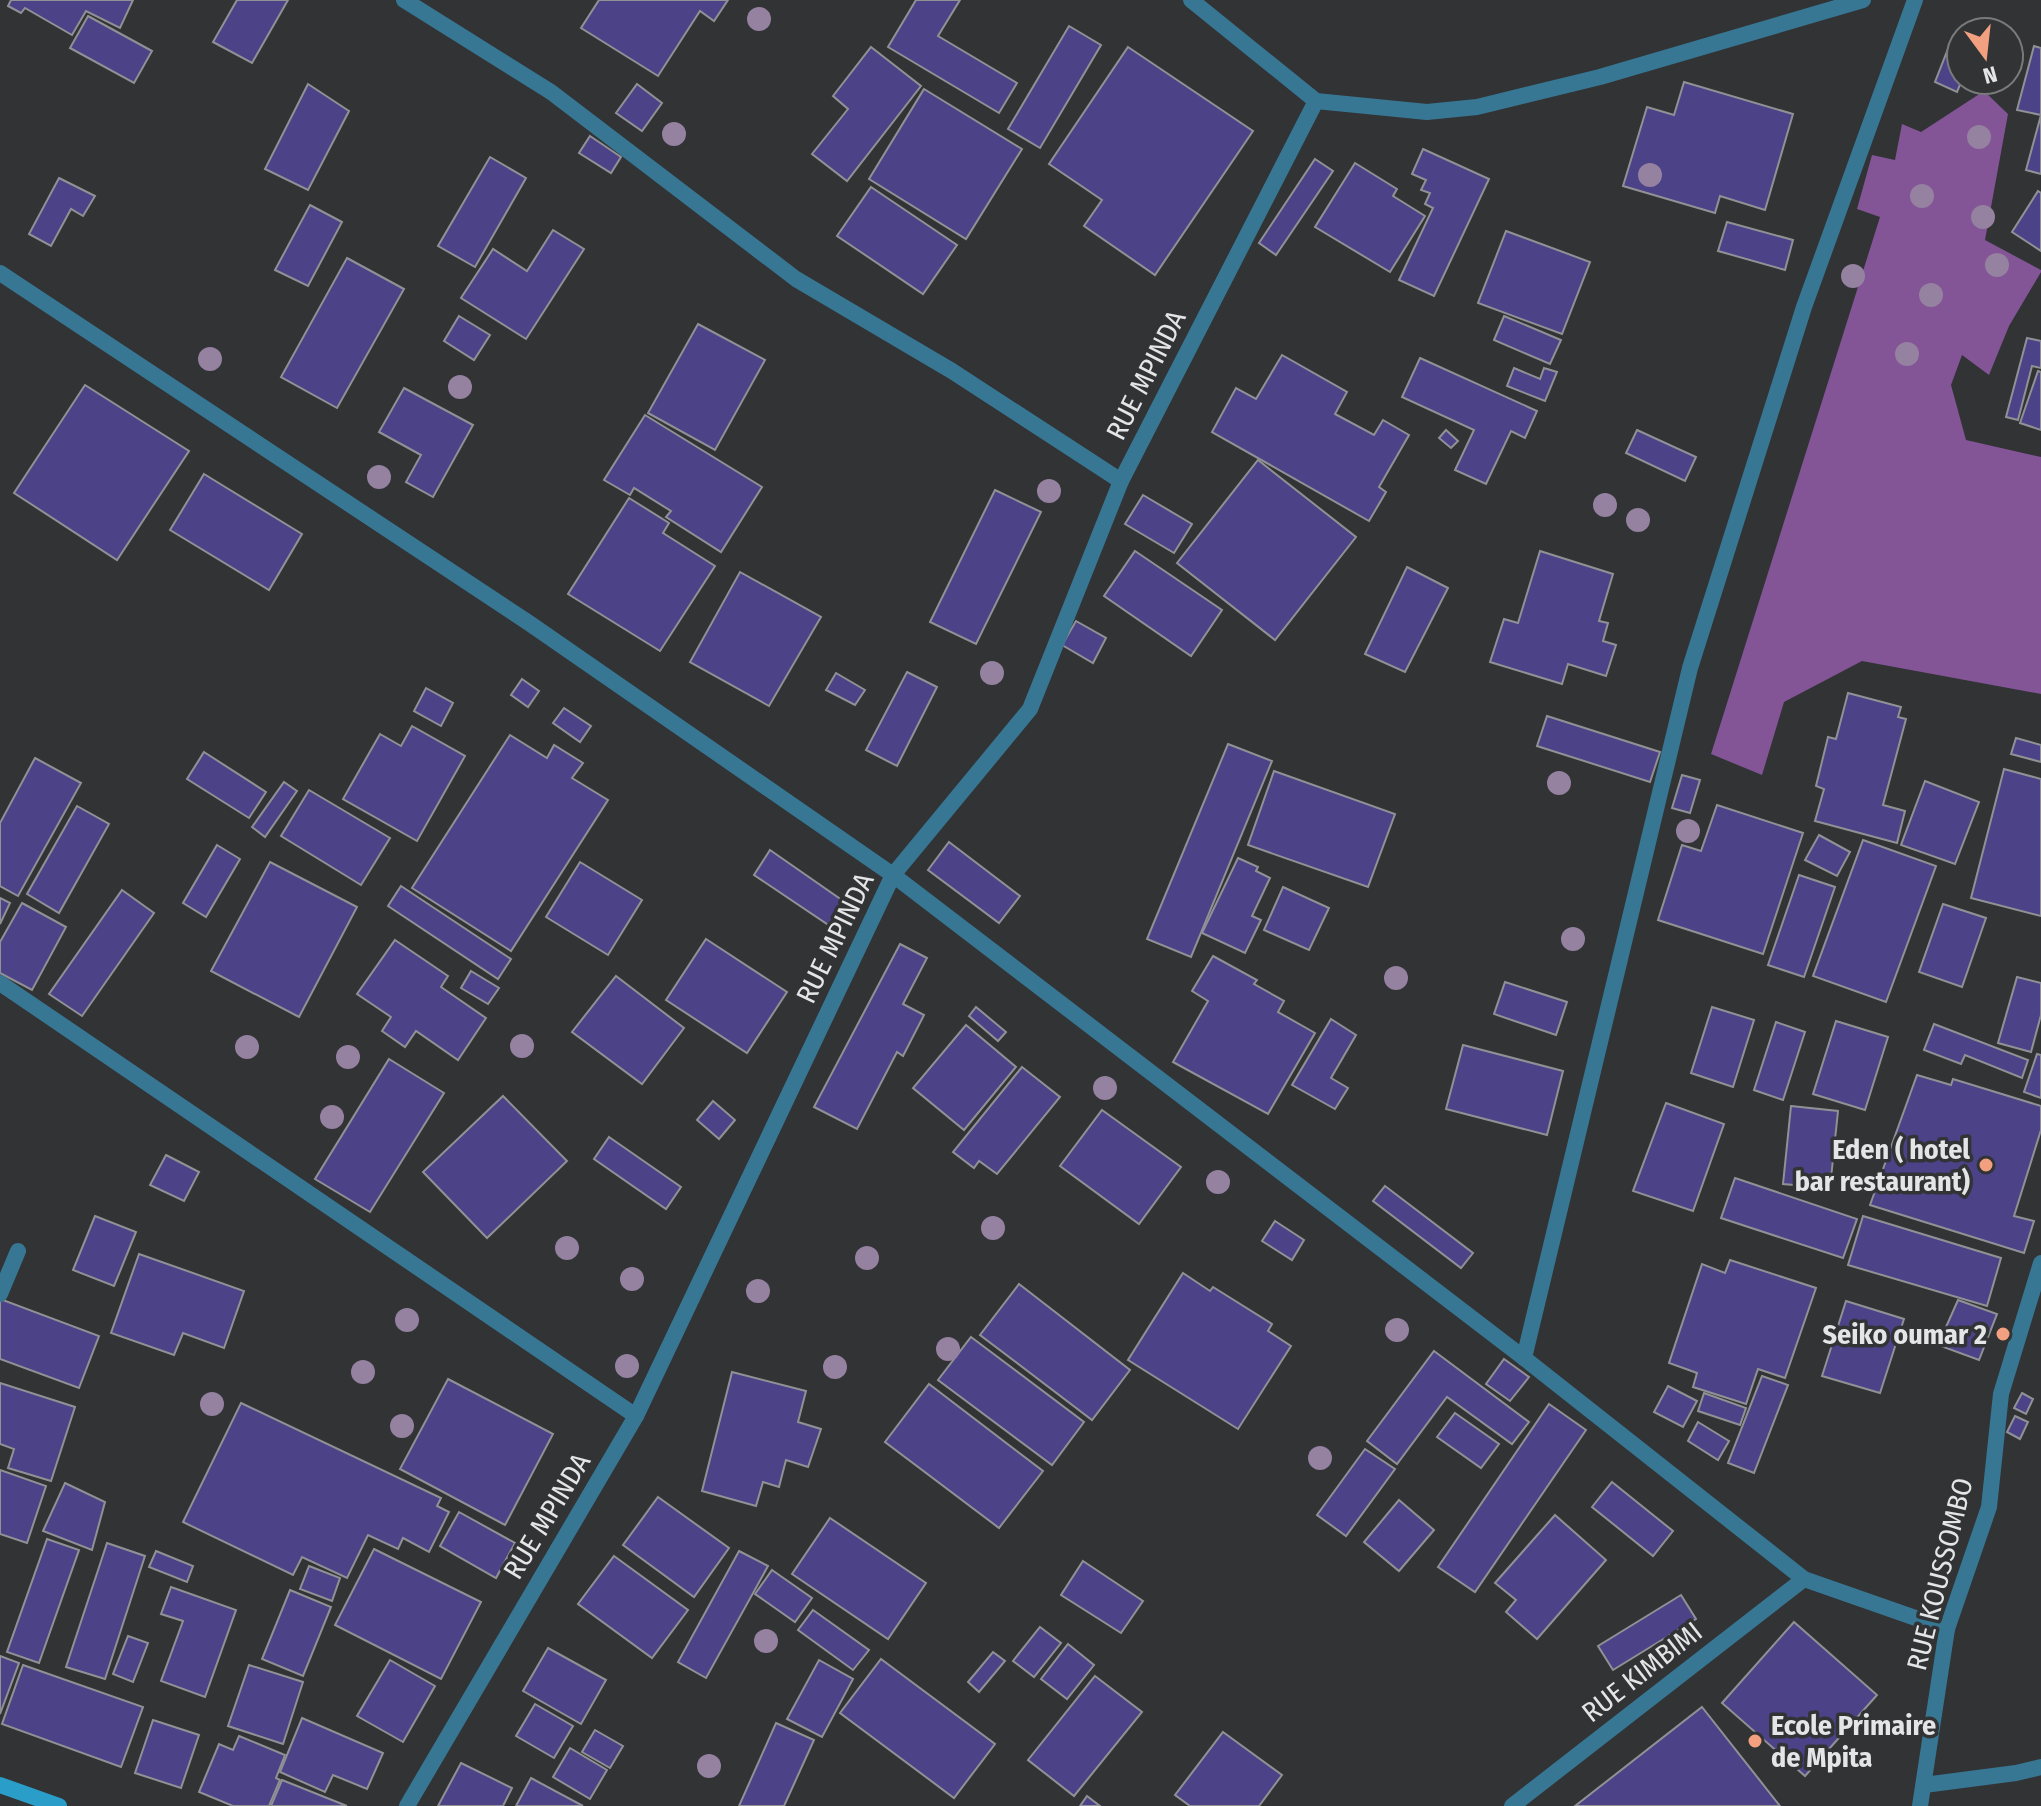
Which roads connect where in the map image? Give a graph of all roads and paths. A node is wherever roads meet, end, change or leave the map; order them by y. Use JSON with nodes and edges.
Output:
{"nodes":[{"id":1,"x":404,"y":0,"type":"edge"},
{"id":2,"x":1191,"y":0,"type":"edge"},
{"id":3,"x":1863,"y":0,"type":"edge"},
{"id":4,"x":1915,"y":0,"type":"edge"},
{"id":5,"x":1316,"y":101,"type":"junction"},
{"id":6,"x":0,"y":273,"type":"edge"},
{"id":7,"x":1121,"y":481,"type":"junction"},
{"id":8,"x":893,"y":875,"type":"junction"},
{"id":9,"x":0,"y":983,"type":"edge"},
{"id":10,"x":18,"y":1251,"type":"dead end"},
{"id":11,"x":2041,"y":1263,"type":"edge"},
{"id":12,"x":0,"y":1294,"type":"edge"},
{"id":13,"x":1524,"y":1358,"type":"junction"},
{"id":14,"x":636,"y":1416,"type":"junction"},
{"id":15,"x":1804,"y":1579,"type":"junction"},
{"id":16,"x":1947,"y":1629,"type":"junction"},
{"id":17,"x":2041,"y":1767,"type":"edge"},
{"id":18,"x":0,"y":1785,"type":"edge"},
{"id":19,"x":1924,"y":1785,"type":"junction"},
{"id":20,"x":59,"y":1806,"type":"edge"},
{"id":21,"x":407,"y":1806,"type":"edge"},
{"id":22,"x":1512,"y":1806,"type":"edge"},
{"id":23,"x":1920,"y":1806,"type":"edge"}],
"edges":[{"from":1,"to":7,"type":"street"},
{"from":2,"to":5,"type":"street"},
{"from":3,"to":5,"type":"street"},
{"from":4,"to":13,"type":"street"},
{"from":5,"to":7,"type":"street","name":"RUE MPINDA"},
{"from":6,"to":8,"type":"street"},
{"from":7,"to":8,"type":"street","name":"RUE MPINDA"},
{"from":8,"to":13,"type":"street"},
{"from":8,"to":14,"type":"street","name":"RUE MPINDA"},
{"from":9,"to":14,"type":"street"},
{"from":10,"to":12,"type":"street"},
{"from":11,"to":16,"type":"street","name":"RUE KOUSSOMBO"},
{"from":13,"to":15,"type":"street"},
{"from":14,"to":21,"type":"street","name":"RUE MPINDA"},
{"from":15,"to":16,"type":"street"},
{"from":15,"to":22,"type":"street","name":"RUE KIMBIMI"},
{"from":16,"to":19,"type":"street","name":"RUE KOUSSOMBO"},
{"from":17,"to":19,"type":"street"},
{"from":18,"to":20,"type":"street"},
{"from":19,"to":23,"type":"street","name":"RUE KOUSSOMBO"}]}
